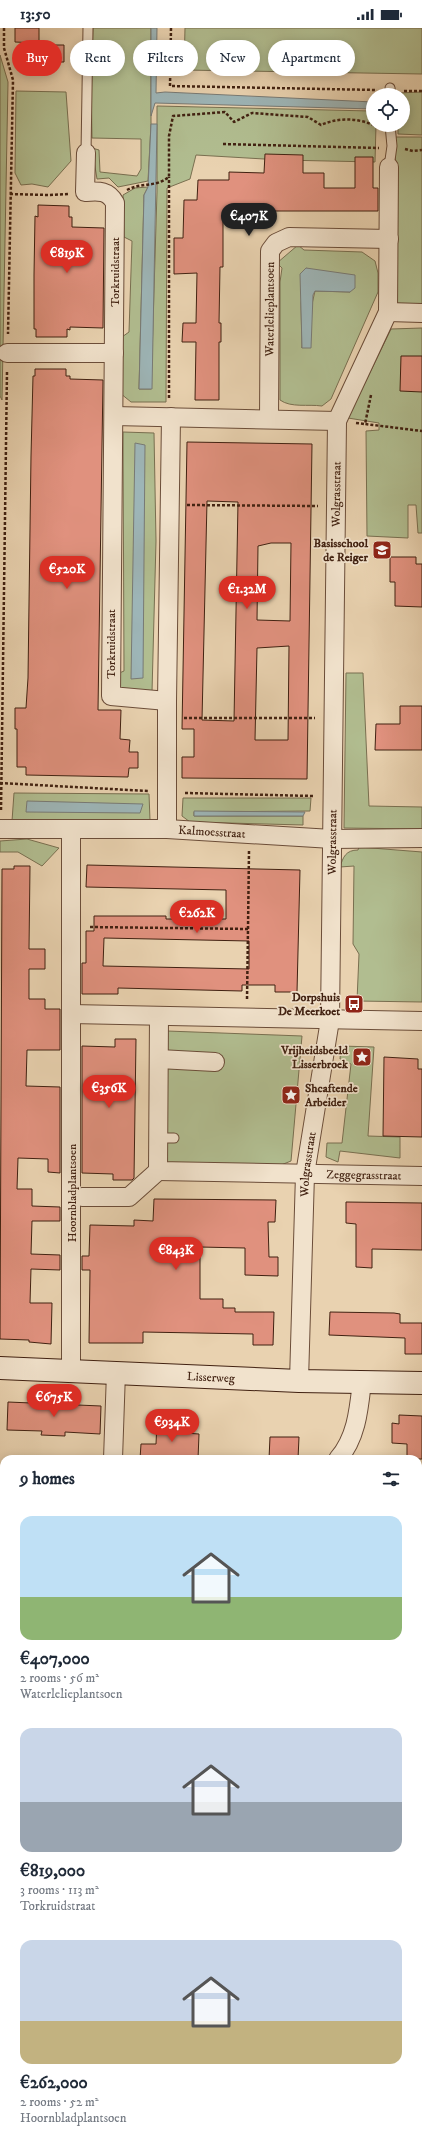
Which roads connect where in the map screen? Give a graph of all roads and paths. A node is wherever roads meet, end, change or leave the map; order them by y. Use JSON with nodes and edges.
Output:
{"nodes":[{"id":1,"x":4,"y":28,"type":"edge"},
{"id":2,"x":88,"y":28,"type":"edge"},
{"id":3,"x":171,"y":28,"type":"edge"},
{"id":4,"x":366,"y":90,"type":"edge"},
{"id":5,"x":410,"y":91,"type":"edge"},
{"id":6,"x":422,"y":91,"type":"edge"},
{"id":7,"x":366,"y":122,"type":"edge"},
{"id":8,"x":391,"y":132,"type":"edge"},
{"id":9,"x":223,"y":144,"type":"dead end"},
{"id":10,"x":392,"y":146,"type":"junction"},
{"id":11,"x":86,"y":153,"type":"joint"},
{"id":12,"x":389,"y":167,"type":"joint"},
{"id":13,"x":169,"y":177,"type":"junction"},
{"id":14,"x":146,"y":185,"type":"dead end"},
{"id":15,"x":86,"y":192,"type":"junction"},
{"id":16,"x":10,"y":194,"type":"junction"},
{"id":17,"x":389,"y":239,"type":"junction"},
{"id":18,"x":388,"y":312,"type":"junction"},
{"id":19,"x":422,"y":313,"type":"edge"},
{"id":20,"x":7,"y":353,"type":"junction"},
{"id":21,"x":114,"y":353,"type":"junction"},
{"id":22,"x":371,"y":388,"type":"dead end"},
{"id":23,"x":114,"y":416,"type":"junction"},
{"id":24,"x":170,"y":417,"type":"junction"},
{"id":25,"x":269,"y":419,"type":"junction"},
{"id":26,"x":337,"y":421,"type":"junction"},
{"id":27,"x":422,"y":431,"type":"edge"},
{"id":28,"x":169,"y":504,"type":"junction"},
{"id":29,"x":336,"y":506,"type":"junction"},
{"id":30,"x":167,"y":709,"type":"junction"},
{"id":31,"x":334,"y":718,"type":"junction"},
{"id":32,"x":1,"y":829,"type":"joint"},
{"id":33,"x":167,"y":829,"type":"junction"},
{"id":34,"x":71,"y":830,"type":"junction"},
{"id":35,"x":249,"y":834,"type":"junction"},
{"id":36,"x":422,"y":838,"type":"edge"},
{"id":37,"x":332,"y":839,"type":"junction"},
{"id":38,"x":71,"y":927,"type":"junction"},
{"id":39,"x":248,"y":929,"type":"junction"},
{"id":40,"x":71,"y":1014,"type":"junction"},
{"id":41,"x":159,"y":1016,"type":"junction"},
{"id":42,"x":246,"y":1018,"type":"junction"},
{"id":43,"x":330,"y":1020,"type":"junction"},
{"id":44,"x":422,"y":1021,"type":"edge"},
{"id":45,"x":160,"y":1059,"type":"junction"},
{"id":46,"x":215,"y":1062,"type":"dead end"},
{"id":47,"x":158,"y":1171,"type":"junction"},
{"id":48,"x":305,"y":1174,"type":"junction"},
{"id":49,"x":422,"y":1176,"type":"edge"},
{"id":50,"x":82,"y":1197,"type":"dead end"},
{"id":51,"x":0,"y":1368,"type":"edge"},
{"id":52,"x":71,"y":1371,"type":"junction"},
{"id":53,"x":116,"y":1372,"type":"junction"},
{"id":54,"x":299,"y":1381,"type":"junction"},
{"id":55,"x":362,"y":1381,"type":"junction"},
{"id":56,"x":422,"y":1383,"type":"edge"},
{"id":57,"x":113,"y":1455,"type":"edge"},
{"id":58,"x":341,"y":1455,"type":"edge"}],
"edges":[{"from":1,"to":16,"type":"path"},
{"from":2,"to":11,"type":"lane"},
{"from":3,"to":4,"type":"path"},
{"from":5,"to":6,"type":"path"},
{"from":7,"to":13,"type":"path"},
{"from":8,"to":10,"type":"lane"},
{"from":9,"to":10,"type":"path"},
{"from":10,"to":12,"type":"lane"},
{"from":11,"to":15,"type":"street"},
{"from":12,"to":17,"type":"street"},
{"from":13,"to":14,"type":"path"},
{"from":13,"to":24,"type":"path"},
{"from":15,"to":16,"type":"path"},
{"from":15,"to":21,"type":"street","name":"Torkruidstraat"},
{"from":16,"to":20,"type":"path"},
{"from":17,"to":18,"type":"street"},
{"from":17,"to":25,"type":"street","name":"Waterlelieplantsoen"},
{"from":18,"to":19,"type":"street"},
{"from":18,"to":26,"type":"street","name":"Wolgrasstraat"},
{"from":20,"to":21,"type":"street"},
{"from":20,"to":32,"type":"path"},
{"from":21,"to":23,"type":"street","name":"Torkruidstraat"},
{"from":22,"to":27,"type":"path"},
{"from":23,"to":24,"type":"street"},
{"from":23,"to":30,"type":"street","name":"Torkruidstraat"},
{"from":24,"to":25,"type":"street"},
{"from":24,"to":28,"type":"street"},
{"from":25,"to":26,"type":"street"},
{"from":26,"to":29,"type":"street","name":"Wolgrasstraat"},
{"from":28,"to":29,"type":"path"},
{"from":28,"to":30,"type":"street"},
{"from":29,"to":31,"type":"street","name":"Wolgrasstraat"},
{"from":30,"to":31,"type":"path"},
{"from":30,"to":33,"type":"street"},
{"from":31,"to":37,"type":"street","name":"Wolgrasstraat"},
{"from":32,"to":34,"type":"street","name":"Kalmoesstraat"},
{"from":33,"to":34,"type":"street","name":"Kalmoesstraat"},
{"from":33,"to":35,"type":"street","name":"Kalmoesstraat"},
{"from":34,"to":38,"type":"street","name":"Hoornbladplantsoen"},
{"from":35,"to":37,"type":"street","name":"Kalmoesstraat"},
{"from":35,"to":39,"type":"path"},
{"from":36,"to":37,"type":"street","name":"Kalmoesstraat"},
{"from":37,"to":43,"type":"street","name":"Wolgrasstraat"},
{"from":38,"to":39,"type":"path"},
{"from":38,"to":40,"type":"street","name":"Hoornbladplantsoen"},
{"from":39,"to":42,"type":"path"},
{"from":40,"to":41,"type":"street"},
{"from":40,"to":52,"type":"street","name":"Hoornbladplantsoen"},
{"from":41,"to":42,"type":"street"},
{"from":41,"to":45,"type":"street"},
{"from":42,"to":43,"type":"street"},
{"from":43,"to":44,"type":"street"},
{"from":43,"to":48,"type":"street","name":"Wolgrasstraat"},
{"from":45,"to":46,"type":"street"},
{"from":45,"to":47,"type":"street"},
{"from":47,"to":48,"type":"street"},
{"from":47,"to":50,"type":"street","name":"Hoornbladplantsoen"},
{"from":48,"to":49,"type":"street","name":"Zeggegrasstraat"},
{"from":48,"to":54,"type":"street","name":"Wolgrasstraat"},
{"from":51,"to":52,"type":"street","name":"Lisserweg"},
{"from":52,"to":53,"type":"street","name":"Lisserweg"},
{"from":53,"to":54,"type":"street","name":"Lisserweg"},
{"from":53,"to":57,"type":"street"},
{"from":54,"to":55,"type":"street","name":"Lisserweg"},
{"from":55,"to":56,"type":"street","name":"Lisserweg"},
{"from":55,"to":58,"type":"street"}]}
